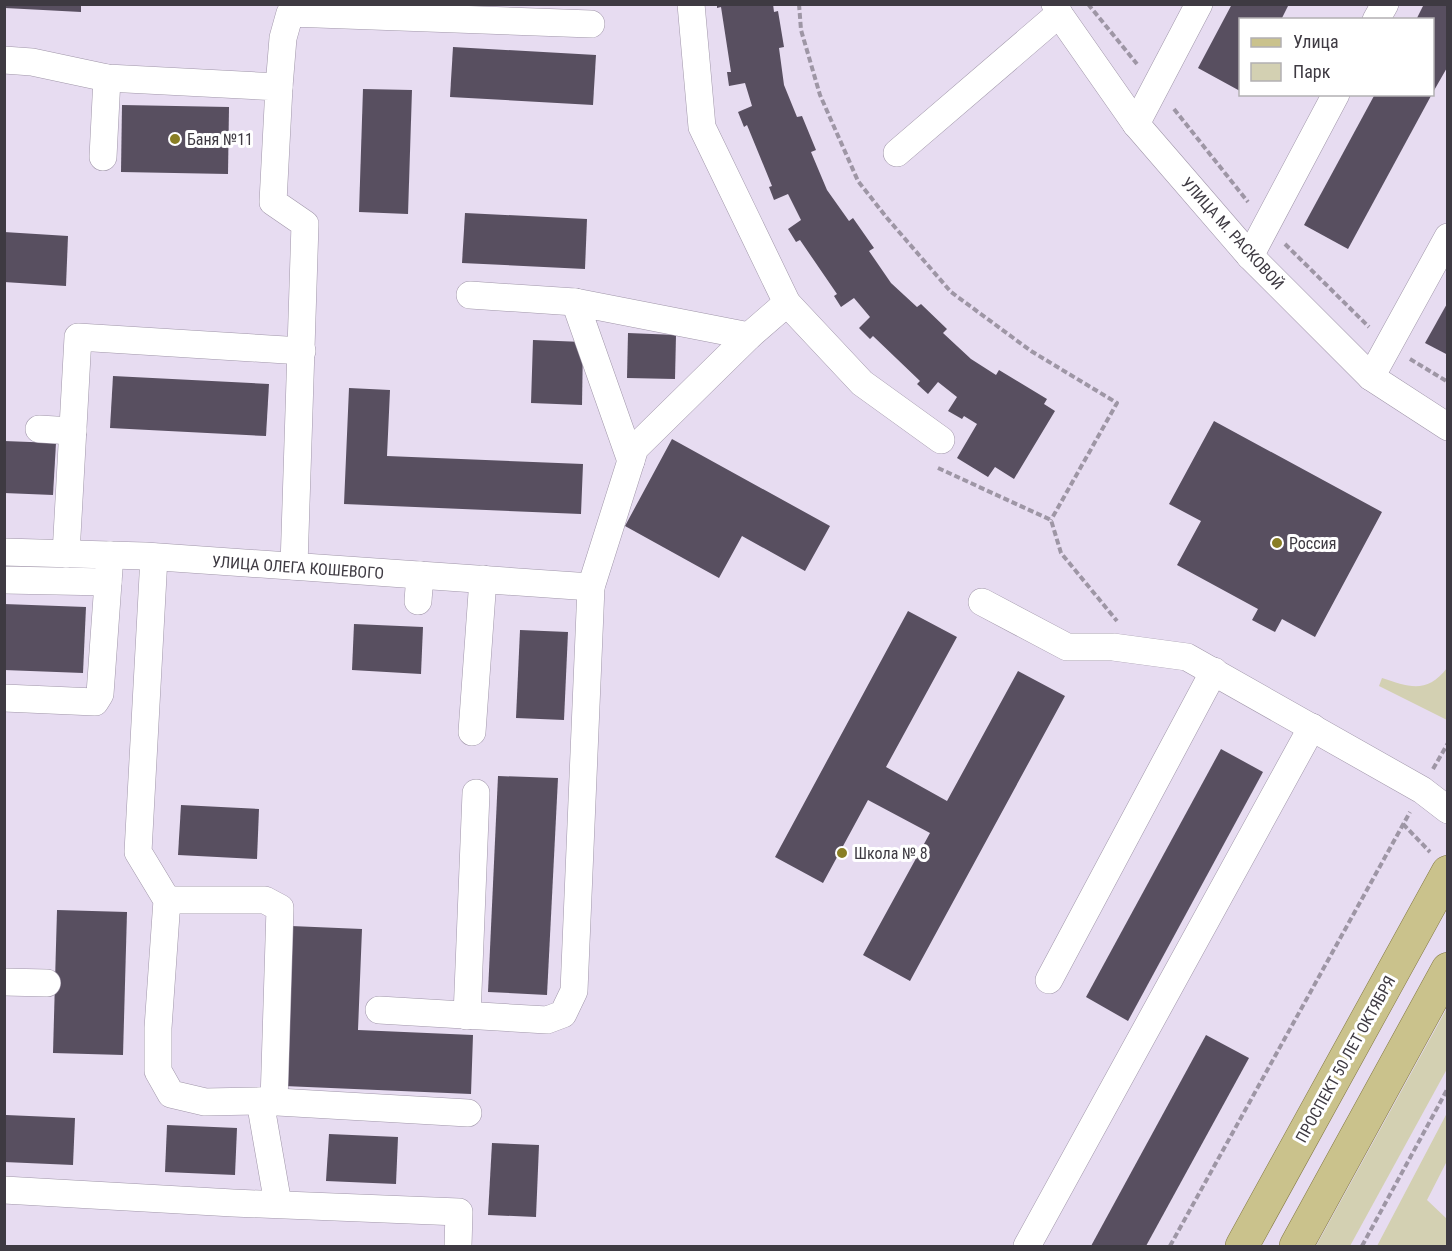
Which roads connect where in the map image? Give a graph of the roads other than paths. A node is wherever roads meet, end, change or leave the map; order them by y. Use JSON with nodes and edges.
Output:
{"nodes":[{"id":1,"x":691,"y":4,"type":"edge"},
{"id":2,"x":1199,"y":4,"type":"edge"},
{"id":3,"x":1384,"y":4,"type":"edge"},
{"id":4,"x":1057,"y":9,"type":"edge"},
{"id":5,"x":1377,"y":18,"type":"edge"},
{"id":6,"x":591,"y":24,"type":"dead end"},
{"id":7,"x":4,"y":60,"type":"edge"},
{"id":8,"x":107,"y":78,"type":"junction"},
{"id":9,"x":279,"y":87,"type":"junction"},
{"id":10,"x":1335,"y":96,"type":"edge"},
{"id":11,"x":1136,"y":124,"type":"junction"},
{"id":12,"x":897,"y":153,"type":"dead end"},
{"id":13,"x":103,"y":157,"type":"dead end"},
{"id":14,"x":1448,"y":237,"type":"edge"},
{"id":15,"x":1250,"y":256,"type":"junction"},
{"id":16,"x":470,"y":295,"type":"dead end"},
{"id":17,"x":575,"y":302,"type":"junction"},
{"id":18,"x":787,"y":303,"type":"junction"},
{"id":19,"x":749,"y":336,"type":"junction"},
{"id":20,"x":302,"y":351,"type":"junction"},
{"id":21,"x":1371,"y":377,"type":"junction"},
{"id":22,"x":1448,"y":427,"type":"edge"},
{"id":23,"x":39,"y":429,"type":"dead end"},
{"id":24,"x":73,"y":430,"type":"junction"},
{"id":25,"x":941,"y":440,"type":"dead end"},
{"id":26,"x":631,"y":461,"type":"junction"},
{"id":27,"x":4,"y":552,"type":"edge"},
{"id":28,"x":66,"y":554,"type":"junction"},
{"id":29,"x":110,"y":555,"type":"junction"},
{"id":30,"x":154,"y":557,"type":"junction"},
{"id":31,"x":294,"y":566,"type":"junction"},
{"id":32,"x":483,"y":579,"type":"junction"},
{"id":33,"x":4,"y":580,"type":"edge"},
{"id":34,"x":108,"y":582,"type":"junction"},
{"id":35,"x":591,"y":587,"type":"junction"},
{"id":36,"x":982,"y":602,"type":"dead end"},
{"id":37,"x":1214,"y":671,"type":"junction"},
{"id":38,"x":4,"y":698,"type":"edge"},
{"id":39,"x":1312,"y":728,"type":"junction"},
{"id":40,"x":472,"y":732,"type":"dead end"},
{"id":41,"x":476,"y":793,"type":"dead end"},
{"id":42,"x":1448,"y":810,"type":"edge"},
{"id":43,"x":1440,"y":863,"type":"edge"},
{"id":44,"x":167,"y":900,"type":"junction"},
{"id":45,"x":1448,"y":969,"type":"edge"},
{"id":46,"x":1049,"y":980,"type":"dead end"},
{"id":47,"x":4,"y":982,"type":"edge"},
{"id":48,"x":47,"y":983,"type":"dead end"},
{"id":49,"x":379,"y":1010,"type":"dead end"},
{"id":50,"x":467,"y":1016,"type":"junction"},
{"id":51,"x":267,"y":1102,"type":"junction"},
{"id":52,"x":468,"y":1113,"type":"dead end"},
{"id":53,"x":4,"y":1190,"type":"edge"},
{"id":54,"x":278,"y":1204,"type":"junction"},
{"id":55,"x":459,"y":1246,"type":"edge"},
{"id":56,"x":1027,"y":1246,"type":"edge"},
{"id":57,"x":1242,"y":1246,"type":"edge"},
{"id":58,"x":1296,"y":1246,"type":"edge"}],
"edges":[{"from":1,"to":18,"type":"street"},
{"from":2,"to":11,"type":"street"},
{"from":3,"to":5,"type":"street"},
{"from":4,"to":11,"type":"street","name":"УЛИЦА М. РАСКОВОЙ"},
{"from":4,"to":12,"type":"street"},
{"from":6,"to":9,"type":"street"},
{"from":7,"to":8,"type":"street"},
{"from":8,"to":9,"type":"street"},
{"from":8,"to":13,"type":"street"},
{"from":9,"to":20,"type":"street"},
{"from":10,"to":15,"type":"street"},
{"from":11,"to":15,"type":"street","name":"УЛИЦА М. РАСКОВОЙ"},
{"from":14,"to":21,"type":"street"},
{"from":15,"to":21,"type":"street","name":"УЛИЦА М. РАСКОВОЙ"},
{"from":16,"to":17,"type":"street"},
{"from":17,"to":19,"type":"street"},
{"from":17,"to":26,"type":"street"},
{"from":18,"to":19,"type":"street"},
{"from":18,"to":25,"type":"street"},
{"from":19,"to":26,"type":"street"},
{"from":20,"to":24,"type":"street"},
{"from":20,"to":31,"type":"street"},
{"from":21,"to":22,"type":"street","name":"УЛИЦА М. РАСКОВОЙ"},
{"from":23,"to":24,"type":"street"},
{"from":24,"to":28,"type":"street"},
{"from":26,"to":35,"type":"street"},
{"from":27,"to":28,"type":"street","name":"УЛИЦА ОЛЕГА КОШЕВОГО"},
{"from":28,"to":29,"type":"street","name":"УЛИЦА ОЛЕГА КОШЕВОГО"},
{"from":29,"to":30,"type":"street","name":"УЛИЦА ОЛЕГА КОШЕВОГО"},
{"from":29,"to":34,"type":"street"},
{"from":30,"to":31,"type":"street","name":"УЛИЦА ОЛЕГА КОШЕВОГО"},
{"from":30,"to":44,"type":"street"},
{"from":31,"to":32,"type":"street","name":"УЛИЦА ОЛЕГА КОШЕВОГО"},
{"from":32,"to":35,"type":"street","name":"УЛИЦА ОЛЕГА КОШЕВОГО"},
{"from":32,"to":40,"type":"street"},
{"from":33,"to":34,"type":"street"},
{"from":34,"to":38,"type":"street"},
{"from":35,"to":50,"type":"street"},
{"from":36,"to":37,"type":"street"},
{"from":37,"to":39,"type":"street"},
{"from":37,"to":46,"type":"street"},
{"from":39,"to":42,"type":"street"},
{"from":39,"to":56,"type":"street"},
{"from":41,"to":50,"type":"street"},
{"from":43,"to":57,"type":"main road","name":"ПРОСПЕКТ 50 ЛЕТ ОКТЯБРЯ"},
{"from":44,"to":51,"type":"street"},
{"from":44,"to":51,"type":"street"},
{"from":45,"to":58,"type":"main road"},
{"from":47,"to":48,"type":"street"},
{"from":49,"to":50,"type":"street"},
{"from":51,"to":52,"type":"street"},
{"from":51,"to":54,"type":"street"},
{"from":53,"to":54,"type":"street"},
{"from":54,"to":55,"type":"street"}]}
